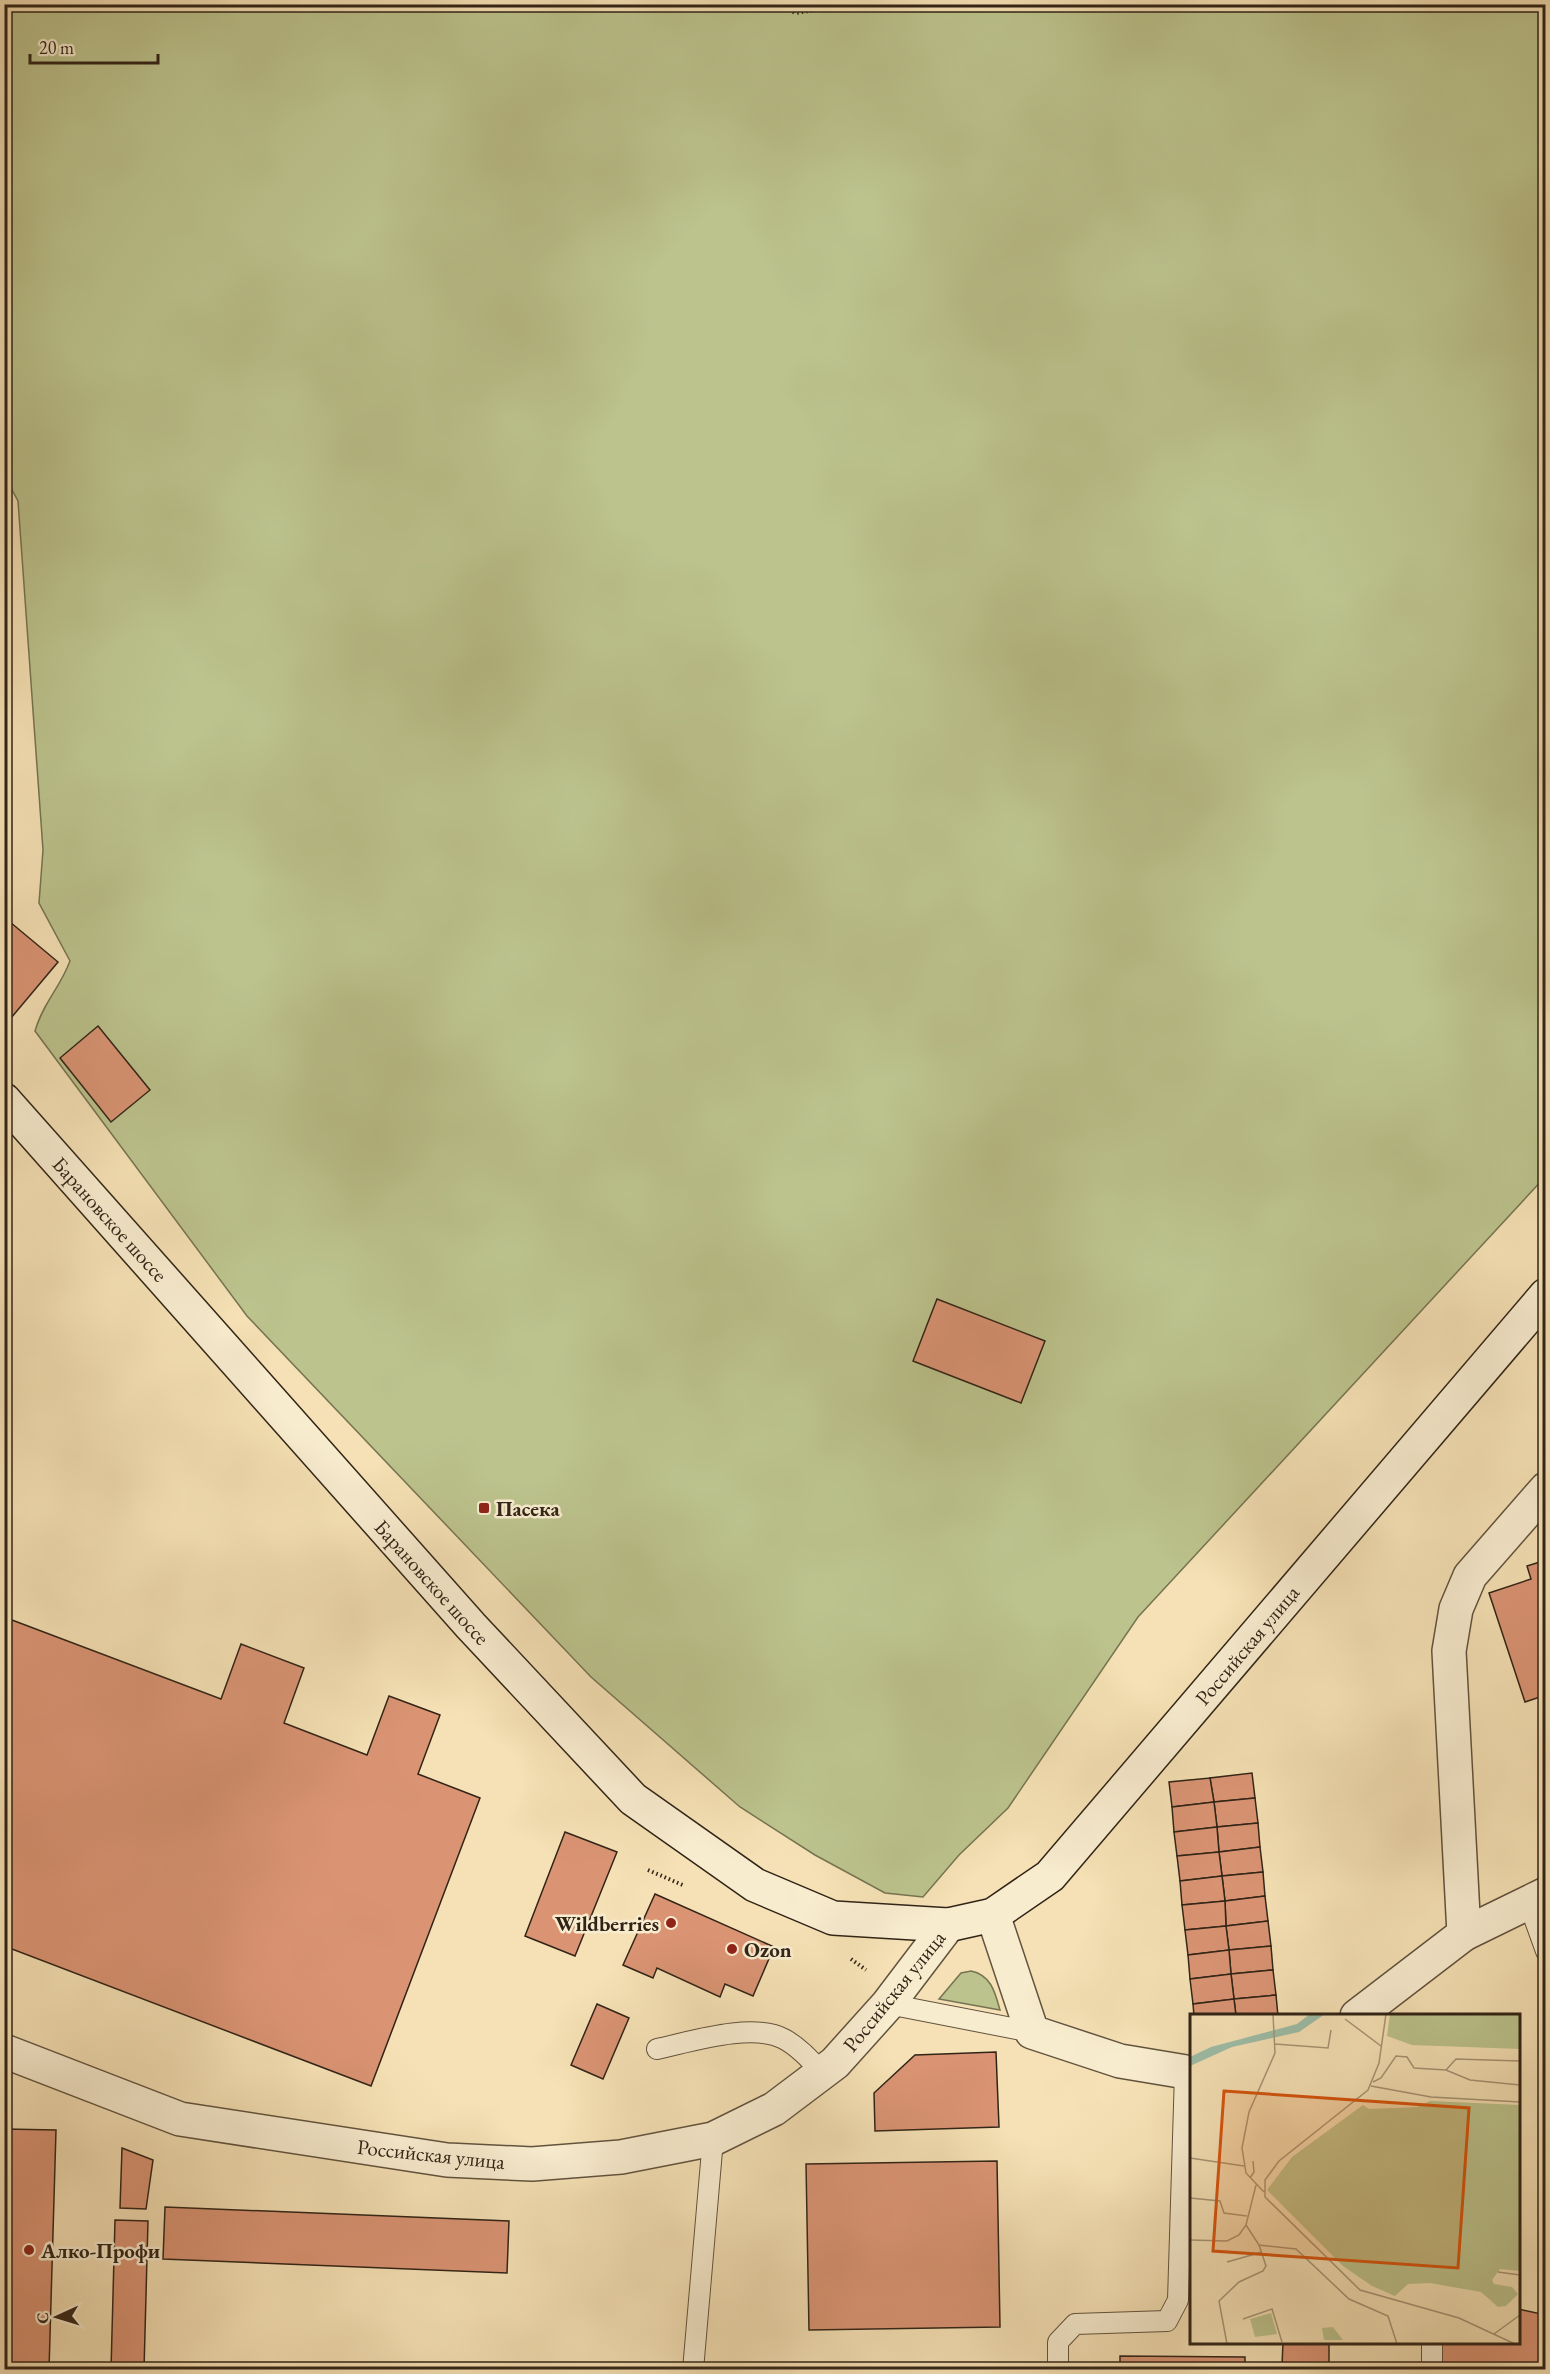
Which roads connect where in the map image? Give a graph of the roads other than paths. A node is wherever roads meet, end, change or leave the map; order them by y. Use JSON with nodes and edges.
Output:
{"nodes":[{"id":1,"x":4,"y":1100,"type":"edge"},
{"id":2,"x":1545,"y":1295,"type":"edge"},
{"id":3,"x":1545,"y":1489,"type":"edge"},
{"id":4,"x":1537,"y":1899,"type":"edge"},
{"id":5,"x":993,"y":1915,"type":"junction"},
{"id":6,"x":948,"y":1925,"type":"junction"},
{"id":7,"x":1464,"y":1934,"type":"junction"},
{"id":8,"x":1545,"y":1951,"type":"edge"},
{"id":9,"x":888,"y":2004,"type":"junction"},
{"id":10,"x":1360,"y":2014,"type":"edge"},
{"id":11,"x":1032,"y":2032,"type":"junction"},
{"id":12,"x":657,"y":2049,"type":"dead end"},
{"id":13,"x":4,"y":2051,"type":"edge"},
{"id":14,"x":822,"y":2073,"type":"junction"},
{"id":15,"x":1188,"y":2073,"type":"edge"},
{"id":16,"x":713,"y":2139,"type":"junction"},
{"id":17,"x":1432,"y":2344,"type":"edge"},
{"id":18,"x":693,"y":2370,"type":"edge"},
{"id":19,"x":1058,"y":2370,"type":"edge"},
{"id":20,"x":1432,"y":2370,"type":"edge"}],
"edges":[{"from":1,"to":6,"type":"main road","name":"Барановское шоссе"},
{"from":2,"to":5,"type":"main road","name":"Российская улица"},
{"from":3,"to":7,"type":"main road"},
{"from":4,"to":7,"type":"main road"},
{"from":4,"to":8,"type":"lane"},
{"from":5,"to":6,"type":"main road","name":"Российская улица"},
{"from":5,"to":11,"type":"main road"},
{"from":6,"to":9,"type":"main road","name":"Российская улица"},
{"from":7,"to":10,"type":"main road"},
{"from":9,"to":11,"type":"lane"},
{"from":9,"to":14,"type":"main road","name":"Российская улица"},
{"from":11,"to":15,"type":"main road"},
{"from":12,"to":14,"type":"lane"},
{"from":13,"to":16,"type":"main road","name":"Российская улица"},
{"from":14,"to":16,"type":"main road","name":"Российская улица"},
{"from":15,"to":19,"type":"lane"},
{"from":16,"to":18,"type":"lane"},
{"from":17,"to":20,"type":"lane"}]}
